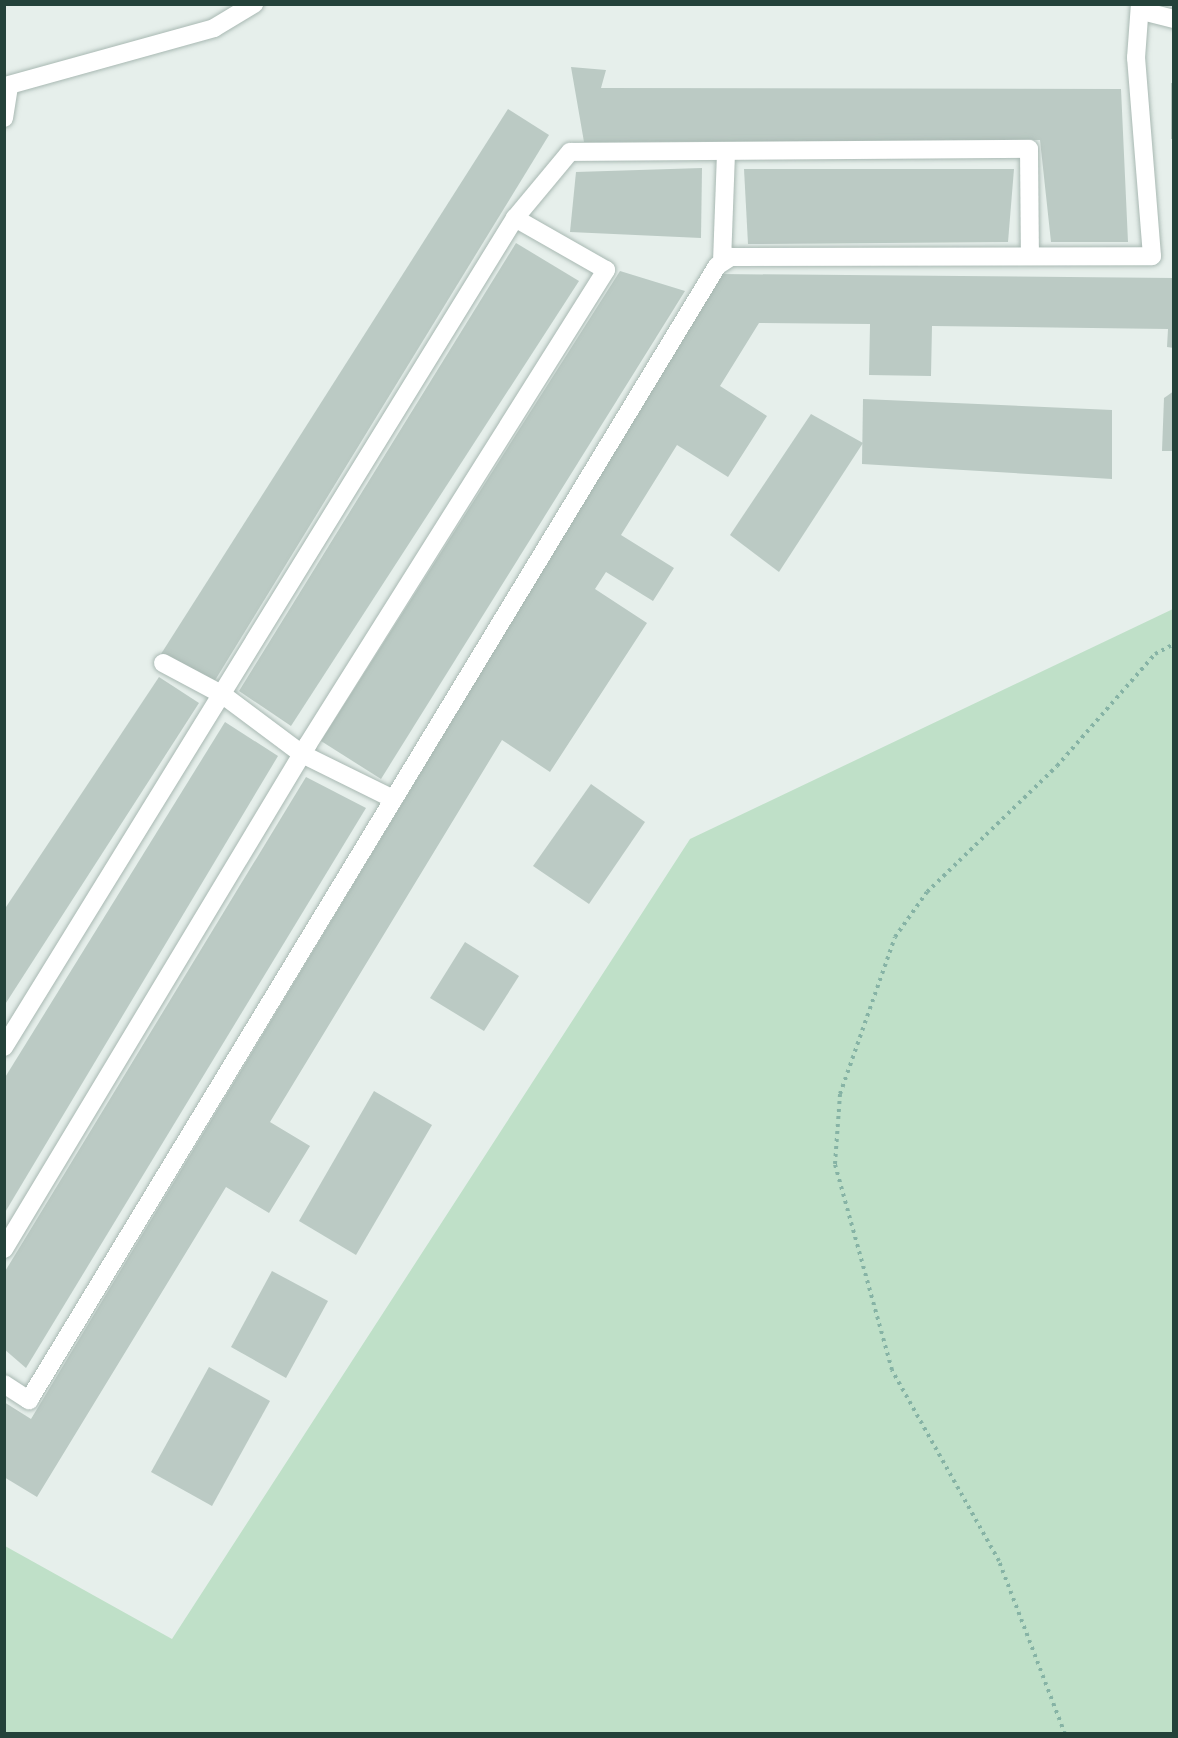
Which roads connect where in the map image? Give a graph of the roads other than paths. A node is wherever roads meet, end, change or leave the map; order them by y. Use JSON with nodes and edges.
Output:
{"nodes":[{"id":1,"x":254,"y":4,"type":"edge"},
{"id":2,"x":1141,"y":8,"type":"edge"},
{"id":3,"x":1173,"y":19,"type":"edge"},
{"id":4,"x":4,"y":118,"type":"edge"},
{"id":5,"x":726,"y":151,"type":"junction"},
{"id":6,"x":515,"y":218,"type":"junction"},
{"id":7,"x":1030,"y":256,"type":"junction"},
{"id":8,"x":722,"y":262,"type":"junction"},
{"id":9,"x":164,"y":663,"type":"dead end"},
{"id":10,"x":223,"y":695,"type":"junction"},
{"id":11,"x":302,"y":754,"type":"junction"},
{"id":12,"x":393,"y":799,"type":"junction"},
{"id":13,"x":4,"y":1047,"type":"edge"},
{"id":14,"x":4,"y":1249,"type":"edge"},
{"id":15,"x":4,"y":1384,"type":"edge"}],
"edges":[{"from":1,"to":4,"type":"lane"},
{"from":2,"to":3,"type":"lane"},
{"from":2,"to":7,"type":"lane"},
{"from":5,"to":6,"type":"lane"},
{"from":5,"to":7,"type":"lane"},
{"from":5,"to":8,"type":"lane"},
{"from":6,"to":10,"type":"lane"},
{"from":6,"to":11,"type":"lane"},
{"from":7,"to":8,"type":"lane"},
{"from":8,"to":12,"type":"lane"},
{"from":9,"to":10,"type":"lane"},
{"from":10,"to":11,"type":"lane"},
{"from":10,"to":13,"type":"lane"},
{"from":11,"to":12,"type":"lane"},
{"from":11,"to":14,"type":"lane"},
{"from":12,"to":15,"type":"lane"}]}
